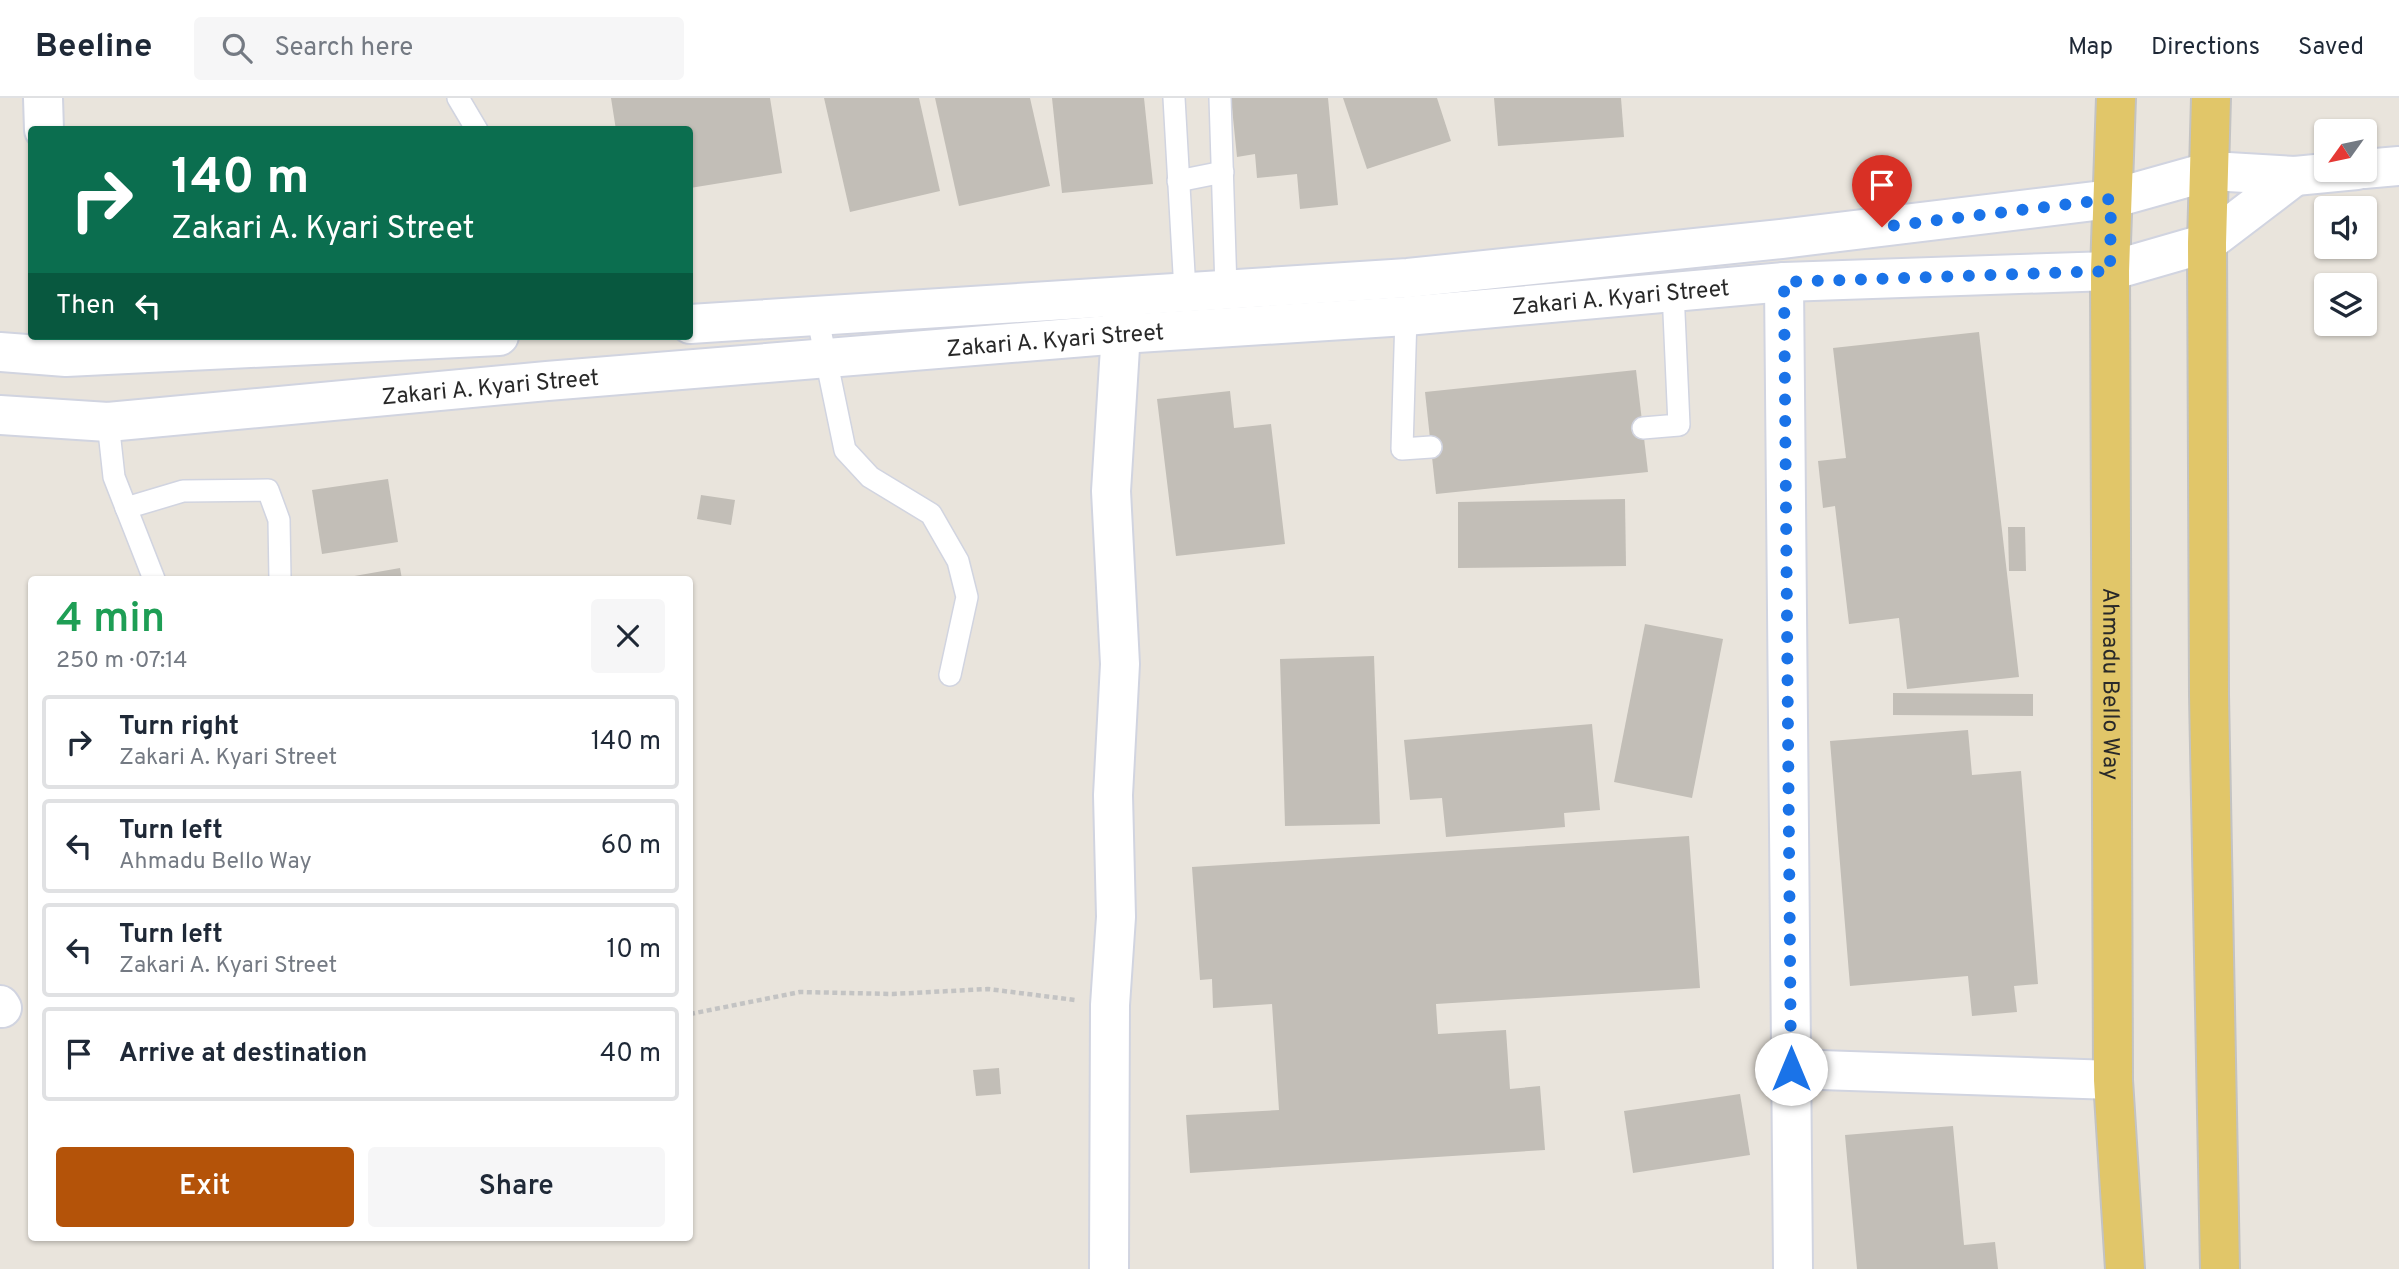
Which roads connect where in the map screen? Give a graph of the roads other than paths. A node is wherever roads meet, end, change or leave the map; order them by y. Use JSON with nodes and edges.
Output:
{"nodes":[{"id":1,"x":43,"y":98,"type":"edge"},
{"id":2,"x":458,"y":98,"type":"edge"},
{"id":3,"x":1174,"y":98,"type":"edge"},
{"id":4,"x":1220,"y":98,"type":"edge"},
{"id":5,"x":2116,"y":98,"type":"edge"},
{"id":6,"x":2211,"y":98,"type":"edge"},
{"id":7,"x":44,"y":126,"type":"edge"},
{"id":8,"x":475,"y":126,"type":"edge"},
{"id":9,"x":2399,"y":166,"type":"edge"},
{"id":10,"x":2377,"y":168,"type":"edge"},
{"id":11,"x":2211,"y":170,"type":"junction"},
{"id":12,"x":1223,"y":172,"type":"junction"},
{"id":13,"x":2314,"y":174,"type":"edge"},
{"id":14,"x":2295,"y":176,"type":"junction"},
{"id":15,"x":1178,"y":181,"type":"junction"},
{"id":16,"x":2111,"y":199,"type":"junction"},
{"id":17,"x":2207,"y":243,"type":"junction"},
{"id":18,"x":2110,"y":271,"type":"junction"},
{"id":19,"x":1784,"y":282,"type":"junction"},
{"id":20,"x":1226,"y":289,"type":"junction"},
{"id":21,"x":1185,"y":291,"type":"junction"},
{"id":22,"x":1673,"y":291,"type":"junction"},
{"id":23,"x":1123,"y":295,"type":"junction"},
{"id":24,"x":817,"y":315,"type":"junction"},
{"id":25,"x":1406,"y":316,"type":"junction"},
{"id":26,"x":693,"y":324,"type":"edge"},
{"id":27,"x":1121,"y":334,"type":"junction"},
{"id":28,"x":325,"y":340,"type":"edge"},
{"id":29,"x":64,"y":346,"type":"edge"},
{"id":30,"x":0,"y":352,"type":"edge"},
{"id":31,"x":826,"y":358,"type":"junction"},
{"id":32,"x":0,"y":415,"type":"edge"},
{"id":33,"x":108,"y":422,"type":"junction"},
{"id":34,"x":1643,"y":428,"type":"dead end"},
{"id":35,"x":1431,"y":447,"type":"dead end"},
{"id":36,"x":126,"y":508,"type":"junction"},
{"id":37,"x":153,"y":576,"type":"edge"},
{"id":38,"x":280,"y":576,"type":"edge"},
{"id":39,"x":950,"y":675,"type":"dead end"},
{"id":40,"x":1791,"y":1069,"type":"junction"},
{"id":41,"x":2113,"y":1080,"type":"junction"},
{"id":42,"x":1109,"y":1269,"type":"edge"},
{"id":43,"x":1793,"y":1269,"type":"edge"},
{"id":44,"x":2125,"y":1269,"type":"edge"},
{"id":45,"x":2220,"y":1269,"type":"edge"}],
"edges":[{"from":1,"to":7,"type":"street"},
{"from":2,"to":8,"type":"lane"},
{"from":3,"to":15,"type":"lane"},
{"from":4,"to":12,"type":"lane"},
{"from":5,"to":16,"type":"main road","name":"Ahmadu Bello Way"},
{"from":6,"to":11,"type":"main road"},
{"from":9,"to":10,"type":"street"},
{"from":11,"to":14,"type":"street"},
{"from":11,"to":16,"type":"street","name":"Zakari A. Kyari Street"},
{"from":11,"to":17,"type":"main road"},
{"from":12,"to":15,"type":"lane"},
{"from":12,"to":20,"type":"lane"},
{"from":13,"to":14,"type":"street"},
{"from":14,"to":17,"type":"street"},
{"from":15,"to":21,"type":"lane"},
{"from":16,"to":18,"type":"main road","name":"Ahmadu Bello Way"},
{"from":16,"to":20,"type":"street","name":"Zakari A. Kyari Street"},
{"from":17,"to":18,"type":"street","name":"Zakari A. Kyari Street"},
{"from":17,"to":45,"type":"main road"},
{"from":18,"to":19,"type":"street","name":"Zakari A. Kyari Street"},
{"from":18,"to":41,"type":"main road","name":"Ahmadu Bello Way"},
{"from":19,"to":22,"type":"street","name":"Zakari A. Kyari Street"},
{"from":19,"to":40,"type":"street"},
{"from":20,"to":21,"type":"street","name":"Zakari A. Kyari Street"},
{"from":21,"to":23,"type":"street","name":"Zakari A. Kyari Street"},
{"from":22,"to":25,"type":"street","name":"Zakari A. Kyari Street"},
{"from":22,"to":34,"type":"lane"},
{"from":23,"to":24,"type":"street","name":"Zakari A. Kyari Street"},
{"from":23,"to":27,"type":"street"},
{"from":24,"to":26,"type":"street","name":"Zakari A. Kyari Street"},
{"from":24,"to":31,"type":"lane"},
{"from":25,"to":27,"type":"street","name":"Zakari A. Kyari Street"},
{"from":25,"to":35,"type":"lane"},
{"from":27,"to":31,"type":"street","name":"Zakari A. Kyari Street"},
{"from":27,"to":42,"type":"street"},
{"from":28,"to":29,"type":"street"},
{"from":29,"to":30,"type":"street"},
{"from":31,"to":33,"type":"street","name":"Zakari A. Kyari Street"},
{"from":31,"to":39,"type":"lane"},
{"from":32,"to":33,"type":"street","name":"Zakari A. Kyari Street"},
{"from":33,"to":36,"type":"lane"},
{"from":36,"to":37,"type":"lane"},
{"from":36,"to":38,"type":"lane"},
{"from":40,"to":41,"type":"street"},
{"from":40,"to":43,"type":"street"},
{"from":41,"to":44,"type":"main road","name":"Ahmadu Bello Way"}]}
